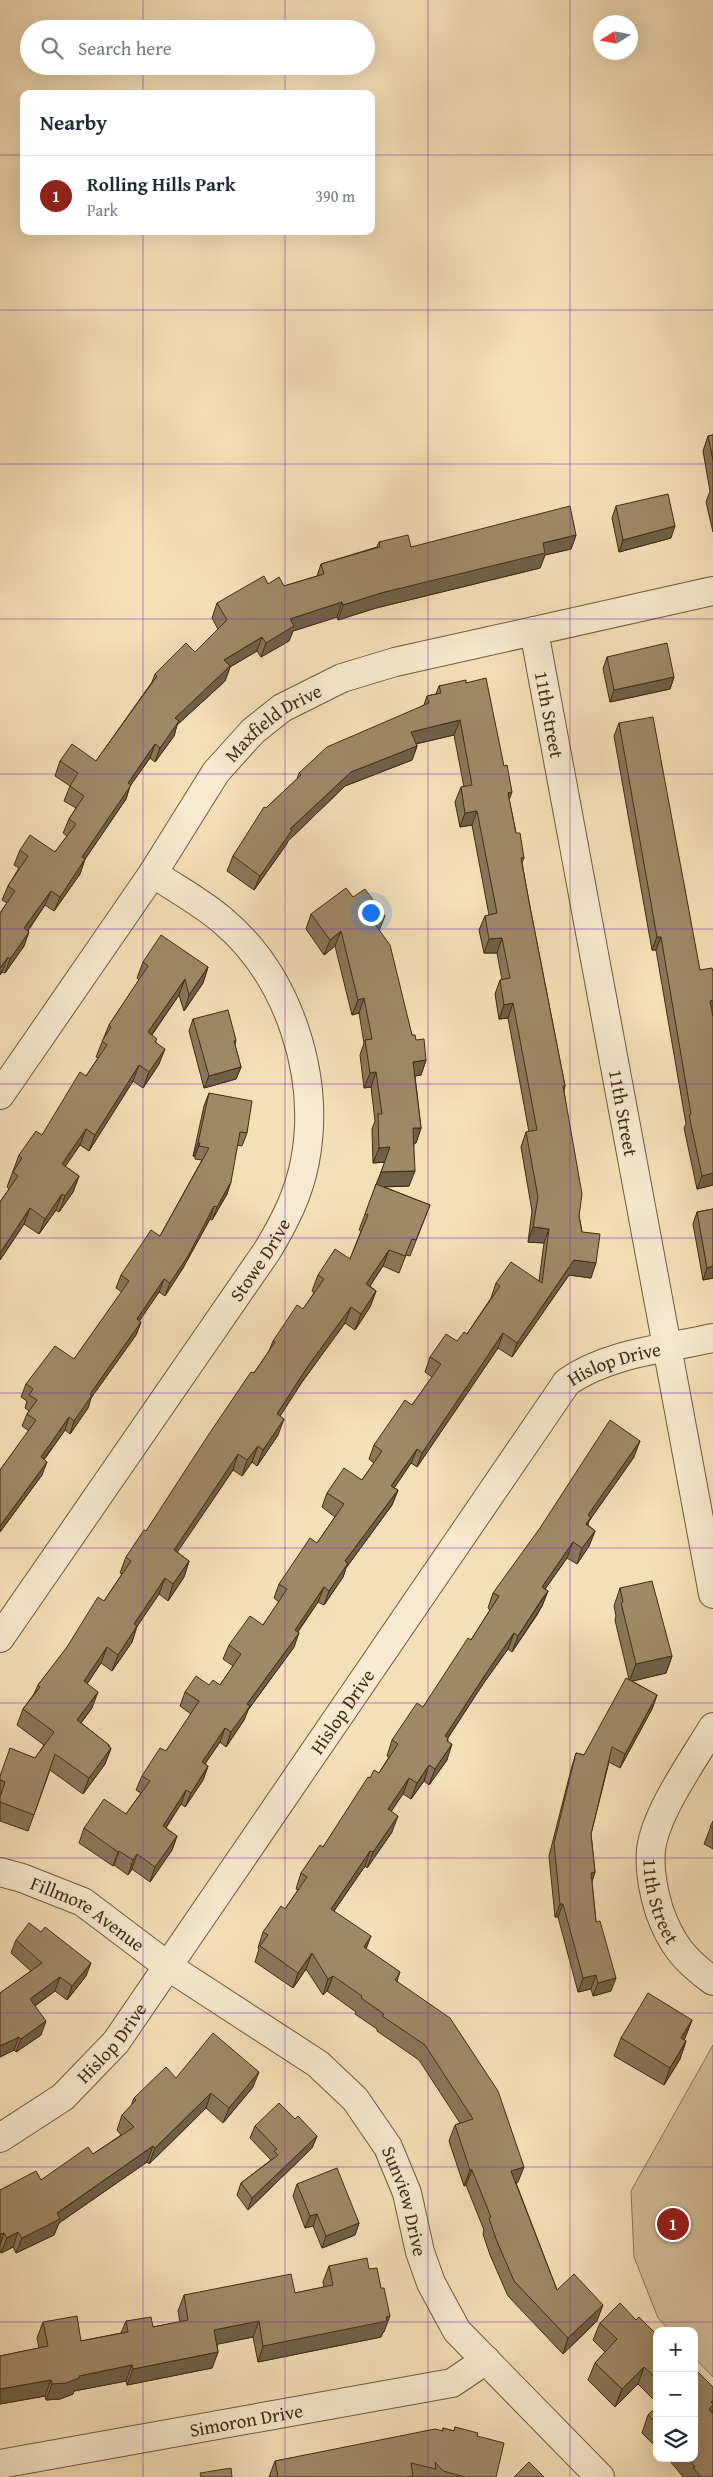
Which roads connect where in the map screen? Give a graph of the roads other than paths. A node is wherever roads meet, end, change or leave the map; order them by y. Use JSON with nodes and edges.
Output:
{"nodes":[{"id":1,"x":713,"y":592,"type":"edge"},
{"id":2,"x":534,"y":631,"type":"junction"},
{"id":3,"x":153,"y":873,"type":"junction"},
{"id":4,"x":0,"y":1095,"type":"edge"},
{"id":5,"x":713,"y":1338,"type":"edge"},
{"id":6,"x":667,"y":1348,"type":"junction"},
{"id":7,"x":713,"y":1594,"type":"edge"},
{"id":8,"x":0,"y":1638,"type":"edge"},
{"id":9,"x":713,"y":1727,"type":"edge"},
{"id":10,"x":0,"y":1872,"type":"edge"},
{"id":11,"x":169,"y":1967,"type":"junction"},
{"id":12,"x":713,"y":1981,"type":"edge"},
{"id":13,"x":0,"y":2138,"type":"edge"},
{"id":14,"x":486,"y":2360,"type":"junction"},
{"id":15,"x":0,"y":2464,"type":"edge"},
{"id":16,"x":600,"y":2477,"type":"edge"}],
"edges":[{"from":1,"to":2,"type":"street","name":"Maxfield Drive"},
{"from":2,"to":3,"type":"street","name":"Maxfield Drive"},
{"from":2,"to":6,"type":"street","name":"11th Street"},
{"from":3,"to":4,"type":"street","name":"Maxfield Drive"},
{"from":3,"to":8,"type":"street","name":"Stowe Drive"},
{"from":5,"to":6,"type":"street","name":"Hislop Drive"},
{"from":6,"to":7,"type":"street","name":"11th Street"},
{"from":6,"to":11,"type":"street","name":"Hislop Drive"},
{"from":9,"to":12,"type":"street","name":"11th Street"},
{"from":10,"to":11,"type":"street","name":"Fillmore Avenue"},
{"from":11,"to":13,"type":"street","name":"Hislop Drive"},
{"from":11,"to":14,"type":"street","name":"Sunview Drive"},
{"from":14,"to":15,"type":"street","name":"Simoron Drive"},
{"from":14,"to":16,"type":"street","name":"Sunview Drive"}]}
